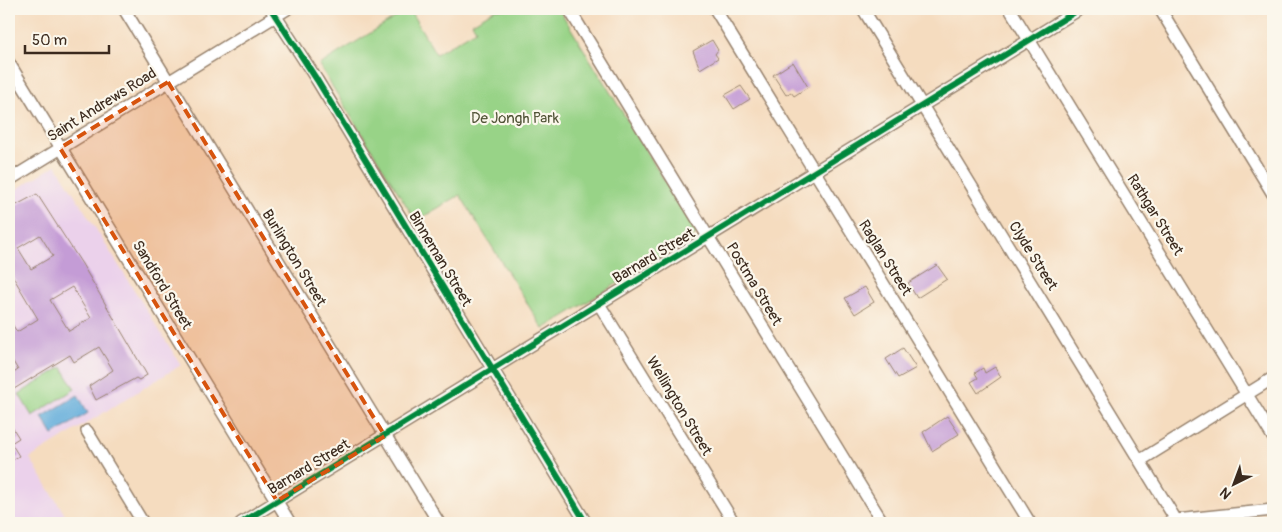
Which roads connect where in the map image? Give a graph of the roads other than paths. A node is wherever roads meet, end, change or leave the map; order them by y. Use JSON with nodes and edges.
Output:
{"nodes":[{"id":1,"x":124,"y":9,"type":"edge"},
{"id":2,"x":287,"y":9,"type":"edge"},
{"id":3,"x":570,"y":9,"type":"edge"},
{"id":4,"x":715,"y":9,"type":"edge"},
{"id":5,"x":863,"y":9,"type":"edge"},
{"id":6,"x":1010,"y":9,"type":"edge"},
{"id":7,"x":1080,"y":9,"type":"edge"},
{"id":8,"x":1160,"y":9,"type":"edge"},
{"id":9,"x":273,"y":12,"type":"edge"},
{"id":10,"x":1029,"y":40,"type":"junction"},
{"id":11,"x":9,"y":63,"type":"edge"},
{"id":12,"x":168,"y":82,"type":"junction"},
{"id":13,"x":922,"y":105,"type":"junction"},
{"id":14,"x":60,"y":148,"type":"junction"},
{"id":15,"x":814,"y":172,"type":"junction"},
{"id":16,"x":9,"y":180,"type":"edge"},
{"id":17,"x":1273,"y":194,"type":"edge"},
{"id":18,"x":709,"y":238,"type":"junction"},
{"id":19,"x":599,"y":304,"type":"junction"},
{"id":20,"x":493,"y":370,"type":"junction"},
{"id":21,"x":1273,"y":378,"type":"edge"},
{"id":22,"x":1248,"y":394,"type":"junction"},
{"id":23,"x":86,"y":431,"type":"dead end"},
{"id":24,"x":385,"y":436,"type":"junction"},
{"id":25,"x":1273,"y":436,"type":"edge"},
{"id":26,"x":1141,"y":460,"type":"junction"},
{"id":27,"x":277,"y":501,"type":"junction"},
{"id":28,"x":1273,"y":510,"type":"edge"},
{"id":29,"x":1172,"y":522,"type":"edge"},
{"id":30,"x":144,"y":523,"type":"edge"},
{"id":31,"x":241,"y":523,"type":"edge"},
{"id":32,"x":290,"y":523,"type":"edge"},
{"id":33,"x":439,"y":523,"type":"edge"},
{"id":34,"x":586,"y":523,"type":"edge"},
{"id":35,"x":734,"y":523,"type":"edge"},
{"id":36,"x":883,"y":523,"type":"edge"},
{"id":37,"x":1030,"y":523,"type":"edge"}],
"edges":[{"from":1,"to":12,"type":"street","name":"Burlington Street"},
{"from":2,"to":9,"type":"street","name":"Saint Andrews Road"},
{"from":3,"to":18,"type":"street","name":"Postma Street"},
{"from":4,"to":15,"type":"street","name":"Raglan Street"},
{"from":5,"to":13,"type":"street","name":"Clyde Street"},
{"from":6,"to":10,"type":"street","name":"Rathgar Street"},
{"from":7,"to":10,"type":"street","name":"Barnard Street"},
{"from":8,"to":17,"type":"street"},
{"from":9,"to":12,"type":"street","name":"Saint Andrews Road"},
{"from":9,"to":20,"type":"street","name":"Binneman Street"},
{"from":10,"to":13,"type":"street","name":"Barnard Street"},
{"from":10,"to":22,"type":"street","name":"Rathgar Street"},
{"from":11,"to":14,"type":"street","name":"Sandford Street"},
{"from":12,"to":14,"type":"street","name":"Saint Andrews Road"},
{"from":12,"to":24,"type":"street","name":"Burlington Street"},
{"from":13,"to":15,"type":"street","name":"Barnard Street"},
{"from":13,"to":26,"type":"street","name":"Clyde Street"},
{"from":14,"to":16,"type":"street","name":"Saint Andrews Road"},
{"from":14,"to":27,"type":"street","name":"Sandford Street"},
{"from":15,"to":18,"type":"street","name":"Barnard Street"},
{"from":15,"to":37,"type":"street","name":"Raglan Street"},
{"from":18,"to":19,"type":"street","name":"Barnard Street"},
{"from":18,"to":36,"type":"street","name":"Postma Street"},
{"from":19,"to":20,"type":"street","name":"Barnard Street"},
{"from":19,"to":35,"type":"street","name":"Wellington Street"},
{"from":20,"to":24,"type":"street","name":"Barnard Street"},
{"from":20,"to":34,"type":"street","name":"Binneman Street"},
{"from":21,"to":22,"type":"street"},
{"from":22,"to":25,"type":"street","name":"Rathgar Street"},
{"from":22,"to":26,"type":"street"},
{"from":23,"to":30,"type":"street"},
{"from":24,"to":27,"type":"street","name":"Barnard Street"},
{"from":24,"to":33,"type":"street","name":"Burlington Street"},
{"from":26,"to":29,"type":"street","name":"Clyde Street"},
{"from":27,"to":31,"type":"street","name":"Barnard Street"},
{"from":27,"to":32,"type":"street","name":"Sandford Street"},
{"from":28,"to":29,"type":"street"}]}
